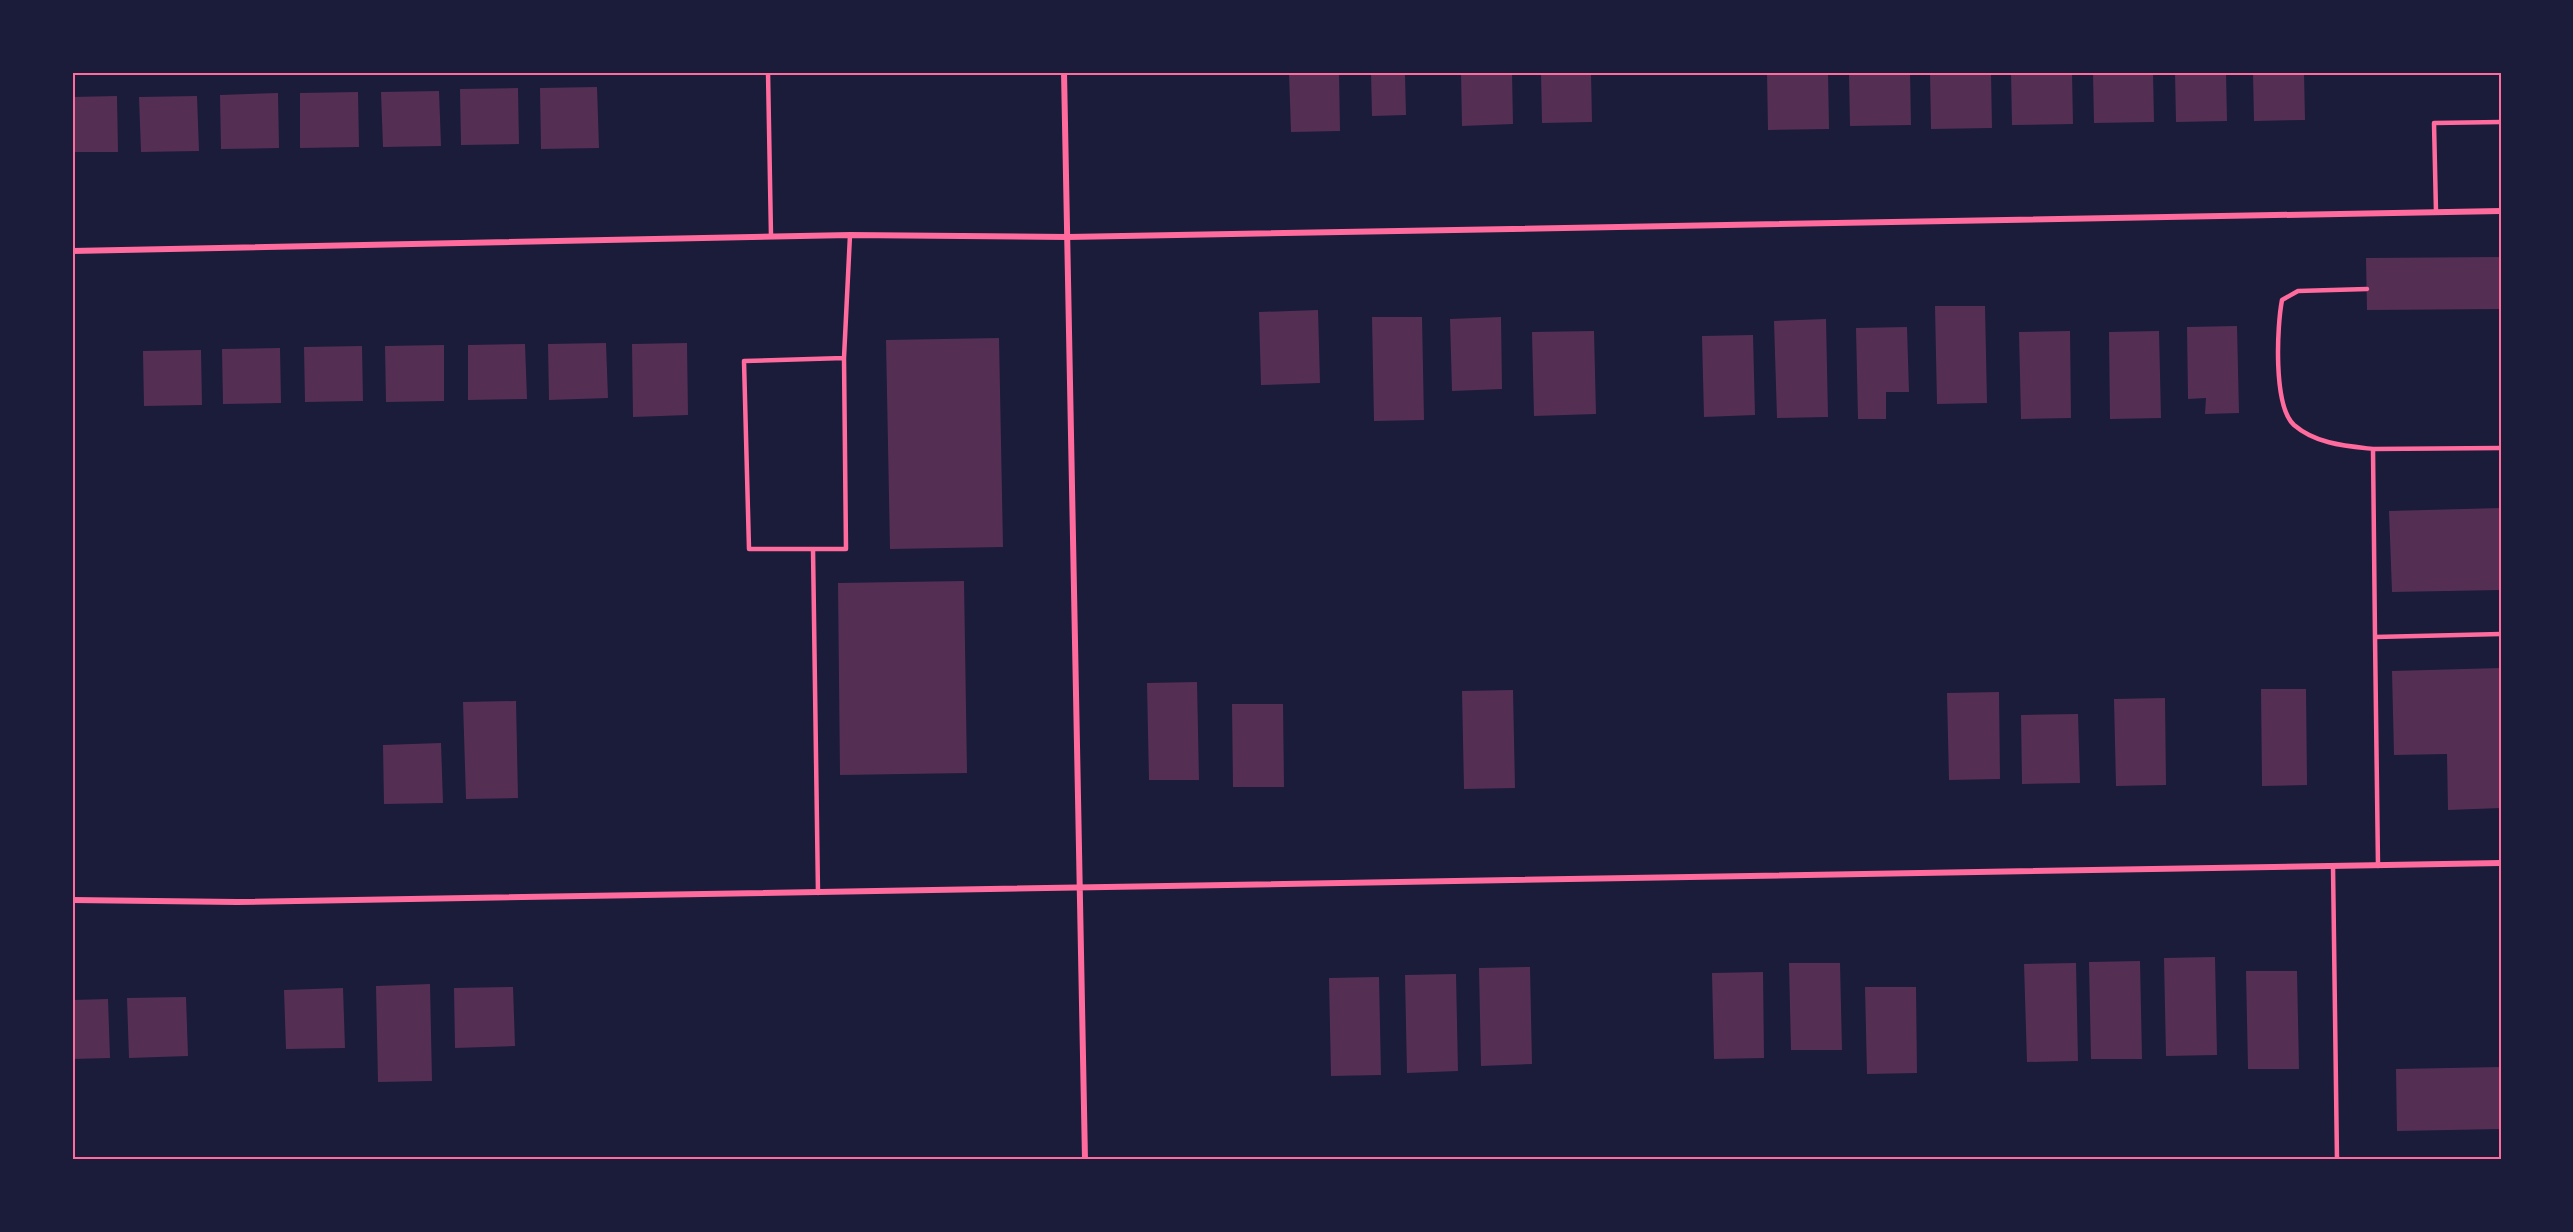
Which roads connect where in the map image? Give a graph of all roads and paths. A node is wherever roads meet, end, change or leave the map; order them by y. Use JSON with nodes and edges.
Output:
{"nodes":[{"id":1,"x":641,"y":72,"type":"edge"},
{"id":2,"x":702,"y":72,"type":"edge"},
{"id":3,"x":768,"y":72,"type":"edge"},
{"id":4,"x":1065,"y":72,"type":"edge"},
{"id":5,"x":2501,"y":122,"type":"edge"},
{"id":6,"x":2501,"y":211,"type":"edge"},
{"id":7,"x":2436,"y":212,"type":"junction"},
{"id":8,"x":849,"y":235,"type":"junction"},
{"id":9,"x":771,"y":236,"type":"junction"},
{"id":10,"x":1068,"y":237,"type":"junction"},
{"id":11,"x":72,"y":251,"type":"edge"},
{"id":12,"x":2367,"y":289,"type":"dead end"},
{"id":13,"x":844,"y":358,"type":"junction"},
{"id":14,"x":2373,"y":448,"type":"junction"},
{"id":15,"x":2501,"y":448,"type":"edge"},
{"id":16,"x":813,"y":549,"type":"junction"},
{"id":17,"x":2501,"y":634,"type":"edge"},
{"id":18,"x":2374,"y":637,"type":"junction"},
{"id":19,"x":2501,"y":863,"type":"edge"},
{"id":20,"x":2333,"y":866,"type":"junction"},
{"id":21,"x":2378,"y":866,"type":"junction"},
{"id":22,"x":1079,"y":887,"type":"junction"},
{"id":23,"x":818,"y":893,"type":"junction"},
{"id":24,"x":72,"y":900,"type":"edge"},
{"id":25,"x":1085,"y":1160,"type":"edge"},
{"id":26,"x":2337,"y":1160,"type":"edge"}],
"edges":[{"from":1,"to":2,"type":"lane"},
{"from":3,"to":9,"type":"lane"},
{"from":4,"to":10,"type":"street"},
{"from":5,"to":7,"type":"lane"},
{"from":6,"to":7,"type":"street"},
{"from":7,"to":10,"type":"street"},
{"from":8,"to":9,"type":"street"},
{"from":8,"to":10,"type":"street"},
{"from":8,"to":13,"type":"lane"},
{"from":9,"to":11,"type":"street"},
{"from":10,"to":22,"type":"street"},
{"from":12,"to":14,"type":"lane"},
{"from":13,"to":16,"type":"lane"},
{"from":13,"to":16,"type":"lane"},
{"from":14,"to":15,"type":"lane"},
{"from":14,"to":18,"type":"lane"},
{"from":16,"to":23,"type":"lane"},
{"from":17,"to":18,"type":"lane"},
{"from":18,"to":21,"type":"lane"},
{"from":19,"to":21,"type":"street"},
{"from":20,"to":21,"type":"street"},
{"from":20,"to":22,"type":"street"},
{"from":20,"to":26,"type":"lane"},
{"from":22,"to":23,"type":"street"},
{"from":22,"to":25,"type":"street"},
{"from":23,"to":24,"type":"street"}]}
